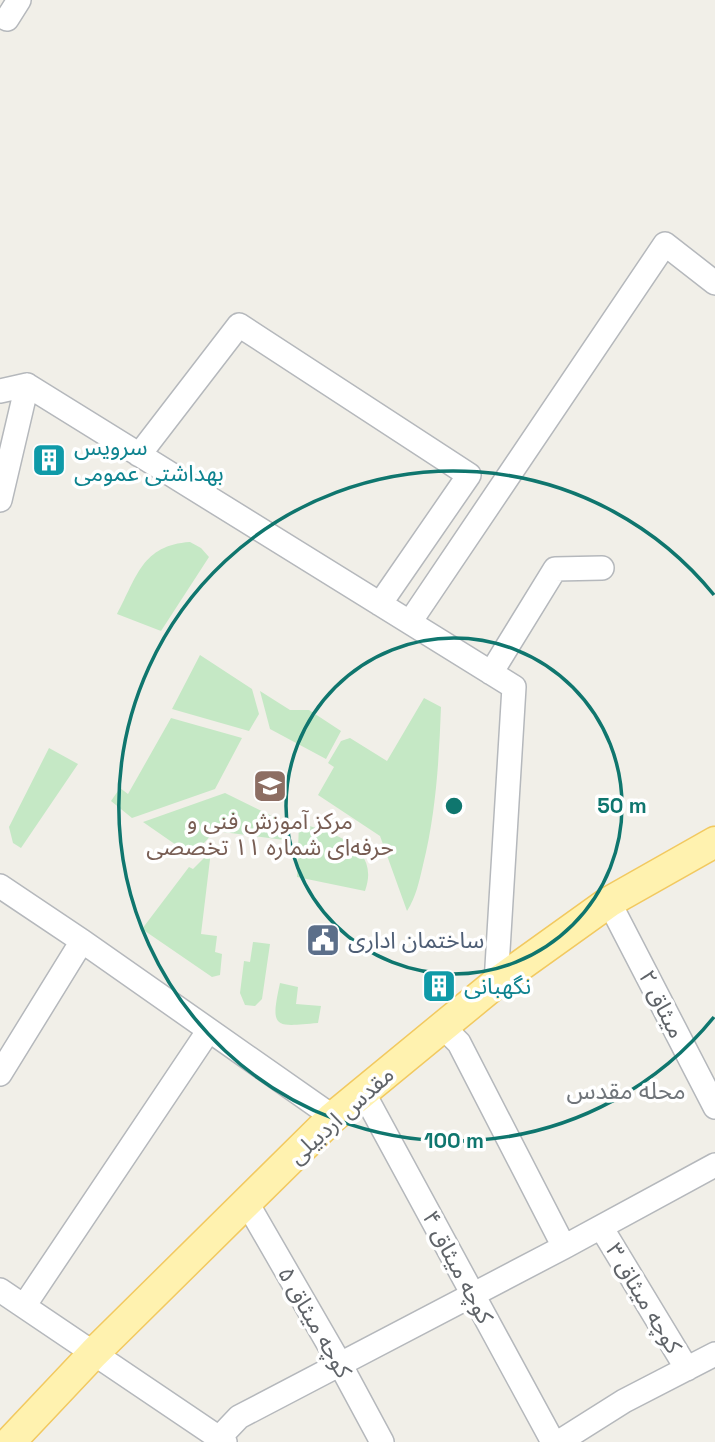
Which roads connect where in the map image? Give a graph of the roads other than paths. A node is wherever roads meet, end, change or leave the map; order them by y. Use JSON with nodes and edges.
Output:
{"nodes":[{"id":1,"x":715,"y":284,"type":"edge"},
{"id":2,"x":27,"y":385,"type":"junction"},
{"id":3,"x":0,"y":391,"type":"edge"},
{"id":4,"x":139,"y":455,"type":"junction"},
{"id":5,"x":0,"y":500,"type":"edge"},
{"id":6,"x":602,"y":568,"type":"dead end"},
{"id":7,"x":380,"y":604,"type":"junction"},
{"id":8,"x":410,"y":622,"type":"junction"},
{"id":9,"x":491,"y":673,"type":"junction"},
{"id":10,"x":715,"y":842,"type":"edge"},
{"id":11,"x":0,"y":887,"type":"edge"},
{"id":12,"x":609,"y":902,"type":"junction"},
{"id":13,"x":82,"y":941,"type":"junction"},
{"id":14,"x":496,"y":983,"type":"junction"},
{"id":15,"x":443,"y":1027,"type":"junction"},
{"id":16,"x":209,"y":1030,"type":"junction"},
{"id":17,"x":0,"y":1074,"type":"edge"},
{"id":18,"x":363,"y":1092,"type":"junction"},
{"id":19,"x":715,"y":1107,"type":"edge"},
{"id":20,"x":333,"y":1117,"type":"junction"},
{"id":21,"x":715,"y":1165,"type":"edge"},
{"id":22,"x":247,"y":1203,"type":"junction"},
{"id":23,"x":601,"y":1227,"type":"junction"},
{"id":24,"x":564,"y":1248,"type":"junction"},
{"id":25,"x":0,"y":1290,"type":"edge"},
{"id":26,"x":473,"y":1294,"type":"junction"},
{"id":27,"x":24,"y":1306,"type":"junction"},
{"id":28,"x":94,"y":1353,"type":"junction"},
{"id":29,"x":715,"y":1354,"type":"edge"},
{"id":30,"x":340,"y":1364,"type":"junction"},
{"id":31,"x":687,"y":1369,"type":"junction"},
{"id":32,"x":222,"y":1440,"type":"edge"},
{"id":33,"x":10,"y":1442,"type":"edge"},
{"id":34,"x":382,"y":1442,"type":"edge"},
{"id":35,"x":553,"y":1442,"type":"edge"},
{"id":36,"x":559,"y":1442,"type":"edge"}],
"edges":[{"from":1,"to":8,"type":"street"},
{"from":2,"to":3,"type":"street"},
{"from":2,"to":4,"type":"street"},
{"from":2,"to":5,"type":"street"},
{"from":4,"to":7,"type":"street"},
{"from":4,"to":7,"type":"street"},
{"from":6,"to":9,"type":"street"},
{"from":7,"to":8,"type":"street"},
{"from":8,"to":9,"type":"street"},
{"from":9,"to":14,"type":"street"},
{"from":10,"to":12,"type":"main road","name":"مقدس اردبیلی"},
{"from":11,"to":13,"type":"street"},
{"from":12,"to":14,"type":"main road","name":"مقدس اردبیلی"},
{"from":12,"to":19,"type":"street","name":"میثاق ۲"},
{"from":13,"to":16,"type":"street"},
{"from":13,"to":17,"type":"street"},
{"from":14,"to":15,"type":"main road","name":"مقدس اردبیلی"},
{"from":15,"to":18,"type":"main road","name":"مقدس اردبیلی"},
{"from":15,"to":24,"type":"street"},
{"from":16,"to":20,"type":"street"},
{"from":16,"to":27,"type":"street"},
{"from":18,"to":20,"type":"main road","name":"مقدس اردبیلی"},
{"from":18,"to":26,"type":"street","name":"کوچه میثاق ۴"},
{"from":20,"to":22,"type":"main road","name":"مقدس اردبیلی"},
{"from":21,"to":23,"type":"street"},
{"from":22,"to":28,"type":"main road","name":"مقدس اردبیلی"},
{"from":22,"to":30,"type":"street","name":"کوچه میثاق ۵"},
{"from":23,"to":24,"type":"street"},
{"from":23,"to":31,"type":"street","name":"کوچه میثاق ۳"},
{"from":24,"to":26,"type":"street"},
{"from":25,"to":27,"type":"street"},
{"from":26,"to":30,"type":"street"},
{"from":26,"to":35,"type":"street","name":"کوچه میثاق ۴"},
{"from":27,"to":28,"type":"street"},
{"from":28,"to":32,"type":"street"},
{"from":28,"to":33,"type":"main road","name":"مقدس اردبیلی"},
{"from":29,"to":31,"type":"street"},
{"from":30,"to":32,"type":"street"},
{"from":30,"to":34,"type":"street","name":"کوچه میثاق ۵"},
{"from":31,"to":36,"type":"street"}]}
